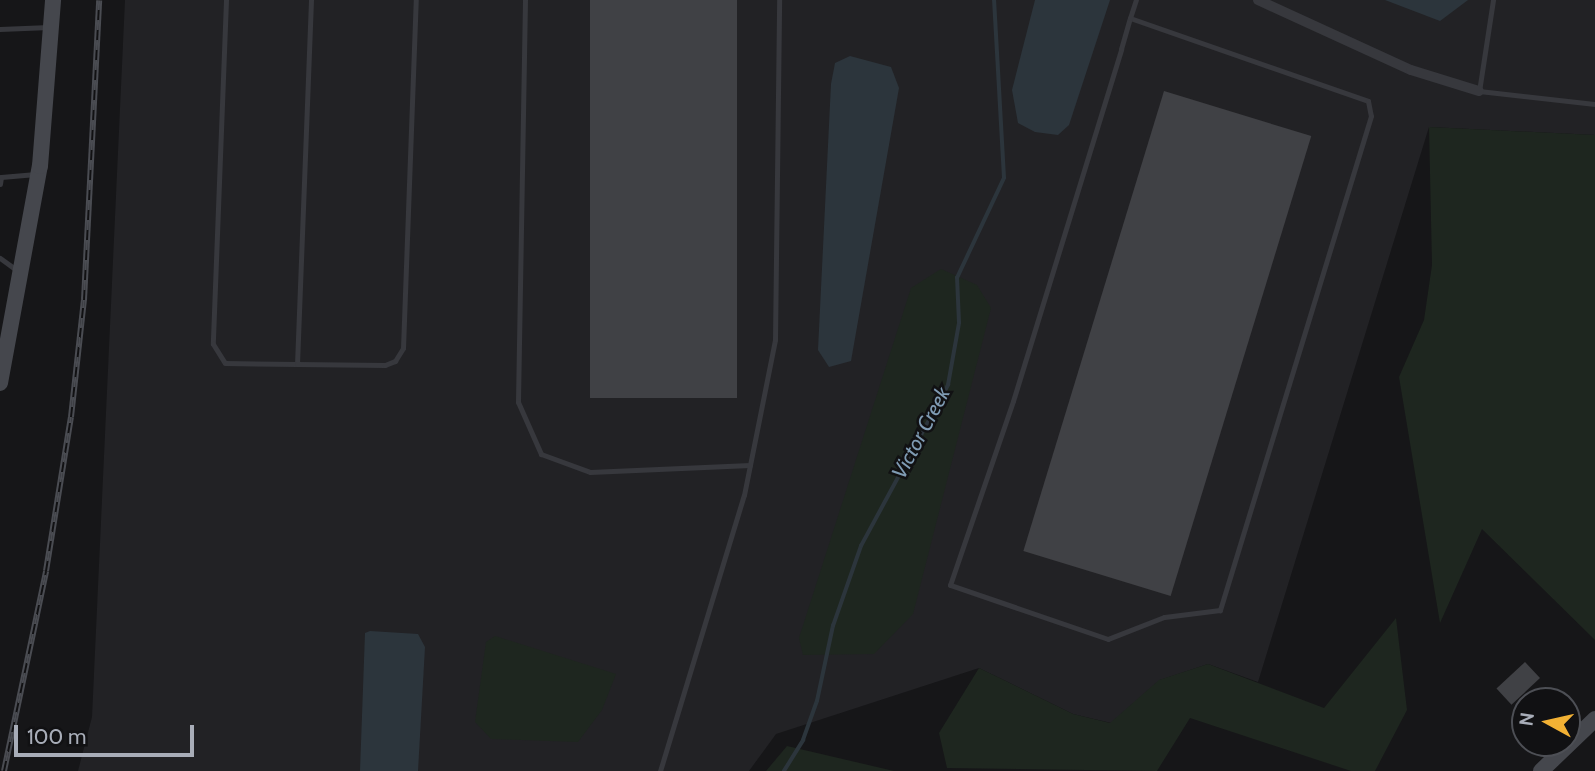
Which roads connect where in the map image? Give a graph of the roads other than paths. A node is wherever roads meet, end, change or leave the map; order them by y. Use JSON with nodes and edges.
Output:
{"nodes":[{"id":1,"x":53,"y":0,"type":"edge"},
{"id":2,"x":226,"y":0,"type":"edge"},
{"id":3,"x":311,"y":0,"type":"edge"},
{"id":4,"x":416,"y":0,"type":"edge"},
{"id":5,"x":525,"y":0,"type":"edge"},
{"id":6,"x":779,"y":0,"type":"edge"},
{"id":7,"x":1136,"y":0,"type":"edge"},
{"id":8,"x":1258,"y":0,"type":"edge"},
{"id":9,"x":1493,"y":0,"type":"edge"},
{"id":10,"x":1130,"y":18,"type":"junction"},
{"id":11,"x":52,"y":27,"type":"junction"},
{"id":12,"x":0,"y":29,"type":"edge"},
{"id":13,"x":1479,"y":91,"type":"junction"},
{"id":14,"x":1595,"y":104,"type":"edge"},
{"id":15,"x":39,"y":174,"type":"junction"},
{"id":16,"x":0,"y":177,"type":"edge"},
{"id":17,"x":0,"y":184,"type":"edge"},
{"id":18,"x":0,"y":258,"type":"edge"},
{"id":19,"x":22,"y":273,"type":"junction"},
{"id":20,"x":5,"y":339,"type":"edge"},
{"id":21,"x":297,"y":364,"type":"junction"},
{"id":22,"x":0,"y":383,"type":"edge"},
{"id":23,"x":750,"y":465,"type":"junction"},
{"id":24,"x":1595,"y":719,"type":"edge"},
{"id":25,"x":660,"y":771,"type":"edge"},
{"id":26,"x":1541,"y":771,"type":"edge"}],
"edges":[{"from":1,"to":11,"type":"main road"},
{"from":2,"to":21,"type":"lane"},
{"from":3,"to":21,"type":"lane"},
{"from":4,"to":21,"type":"lane"},
{"from":5,"to":23,"type":"lane"},
{"from":6,"to":23,"type":"lane"},
{"from":7,"to":10,"type":"lane"},
{"from":8,"to":13,"type":"street"},
{"from":9,"to":13,"type":"lane"},
{"from":10,"to":10,"type":"lane"},
{"from":11,"to":12,"type":"lane"},
{"from":11,"to":15,"type":"main road"},
{"from":13,"to":14,"type":"lane"},
{"from":15,"to":16,"type":"lane"},
{"from":15,"to":19,"type":"main road"},
{"from":16,"to":17,"type":"lane"},
{"from":18,"to":19,"type":"lane"},
{"from":19,"to":20,"type":"main road"},
{"from":20,"to":22,"type":"main road"},
{"from":23,"to":25,"type":"lane"},
{"from":24,"to":26,"type":"main road"}]}
